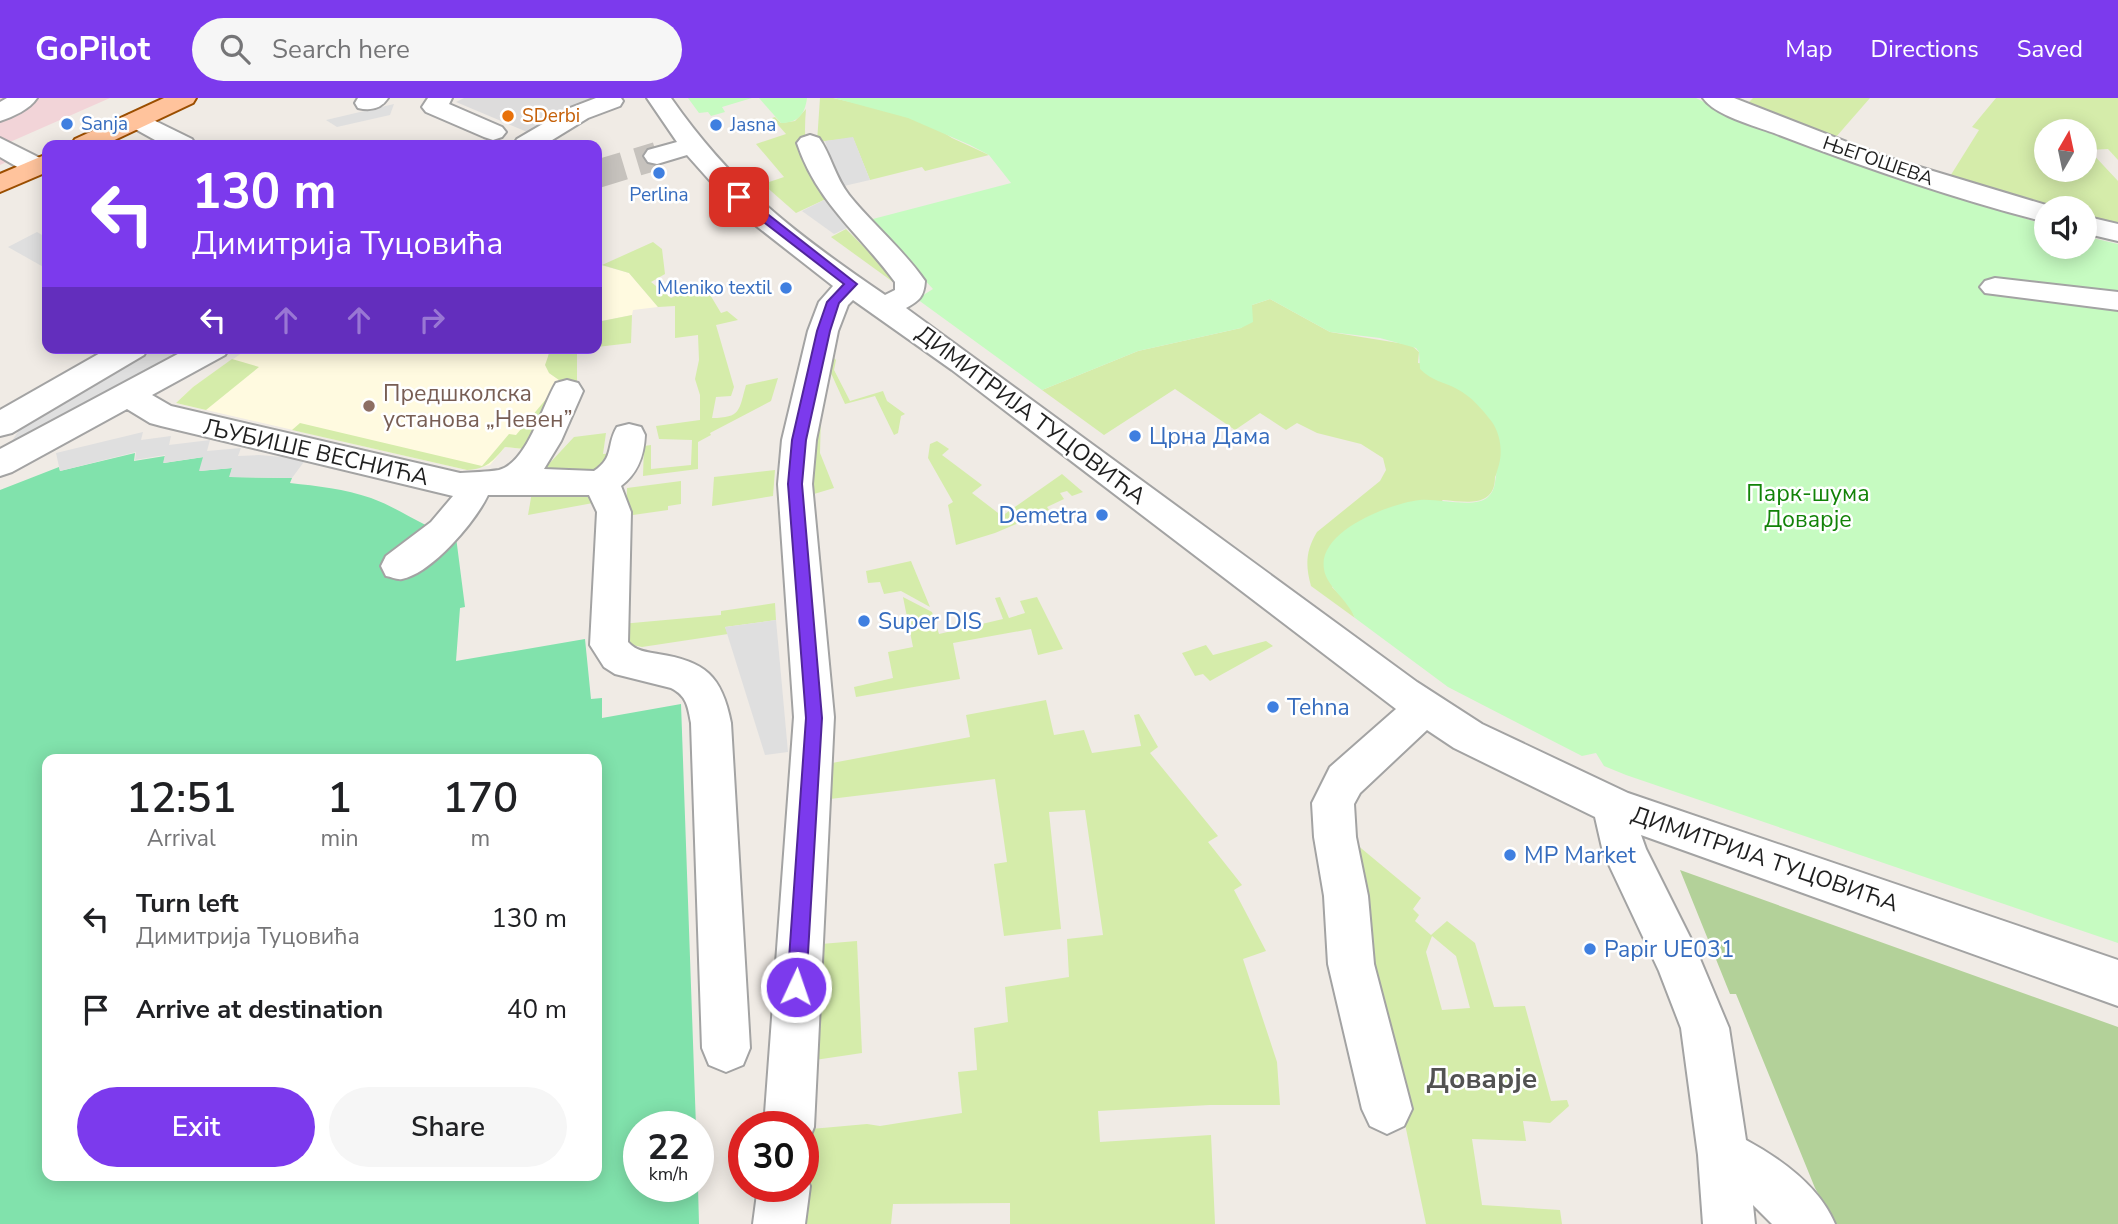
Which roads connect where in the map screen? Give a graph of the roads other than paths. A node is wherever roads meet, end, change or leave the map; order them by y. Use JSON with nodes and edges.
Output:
{"nodes":[{"id":1,"x":25,"y":98,"type":"edge"},
{"id":2,"x":440,"y":98,"type":"edge"},
{"id":3,"x":659,"y":98,"type":"edge"},
{"id":4,"x":1715,"y":98,"type":"edge"},
{"id":5,"x":181,"y":99,"type":"edge"},
{"id":6,"x":611,"y":101,"type":"dead end"},
{"id":7,"x":0,"y":113,"type":"edge"},
{"id":8,"x":137,"y":120,"type":"junction"},
{"id":9,"x":493,"y":132,"type":"dead end"},
{"id":10,"x":95,"y":140,"type":"edge"},
{"id":11,"x":174,"y":140,"type":"edge"},
{"id":12,"x":534,"y":140,"type":"edge"},
{"id":13,"x":810,"y":143,"type":"dead end"},
{"id":14,"x":693,"y":145,"type":"junction"},
{"id":15,"x":0,"y":146,"type":"edge"},
{"id":16,"x":657,"y":156,"type":"tunnel mouth"},
{"id":17,"x":42,"y":165,"type":"edge"},
{"id":18,"x":0,"y":184,"type":"edge"},
{"id":19,"x":2034,"y":210,"type":"edge"},
{"id":20,"x":2097,"y":227,"type":"edge"},
{"id":21,"x":2118,"y":233,"type":"edge"},
{"id":22,"x":851,"y":284,"type":"junction"},
{"id":23,"x":1995,"y":288,"type":"dead end"},
{"id":24,"x":2118,"y":300,"type":"edge"},
{"id":25,"x":885,"y":307,"type":"junction"},
{"id":26,"x":123,"y":354,"type":"edge"},
{"id":27,"x":203,"y":354,"type":"edge"},
{"id":28,"x":567,"y":391,"type":"dead end"},
{"id":29,"x":128,"y":396,"type":"junction"},
{"id":30,"x":0,"y":425,"type":"edge"},
{"id":31,"x":629,"y":435,"type":"dead end"},
{"id":32,"x":0,"y":464,"type":"edge"},
{"id":33,"x":509,"y":481,"type":"junction"},
{"id":34,"x":597,"y":485,"type":"junction"},
{"id":35,"x":475,"y":486,"type":"junction"},
{"id":36,"x":399,"y":566,"type":"dead end"},
{"id":37,"x":1425,"y":708,"type":"junction"},
{"id":38,"x":1615,"y":807,"type":"junction"},
{"id":39,"x":2118,"y":983,"type":"edge"},
{"id":40,"x":726,"y":1048,"type":"dead end"},
{"id":41,"x":1387,"y":1109,"type":"dead end"},
{"id":42,"x":790,"y":1111,"type":"edge"},
{"id":43,"x":1723,"y":1155,"type":"junction"},
{"id":44,"x":782,"y":1202,"type":"edge"},
{"id":45,"x":779,"y":1224,"type":"edge"},
{"id":46,"x":1730,"y":1224,"type":"edge"},
{"id":47,"x":1809,"y":1224,"type":"edge"}],
"edges":[{"from":1,"to":7,"type":"street"},
{"from":2,"to":9,"type":"street"},
{"from":3,"to":14,"type":"street","name":"ДИМИТРИЈА ТУЦОВИЋА"},
{"from":4,"to":19,"type":"street","name":"ЊЕГОШЕВА"},
{"from":5,"to":8,"type":"main road"},
{"from":6,"to":12,"type":"street"},
{"from":8,"to":10,"type":"main road"},
{"from":8,"to":11,"type":"street"},
{"from":13,"to":25,"type":"street"},
{"from":14,"to":16,"type":"street"},
{"from":14,"to":22,"type":"street","name":"ДИМИТРИЈА ТУЦОВИЋА"},
{"from":15,"to":17,"type":"street"},
{"from":17,"to":18,"type":"main road"},
{"from":20,"to":21,"type":"street"},
{"from":22,"to":25,"type":"street","name":"ДИМИТРИЈА ТУЦОВИЋА"},
{"from":22,"to":42,"type":"street"},
{"from":23,"to":24,"type":"street"},
{"from":25,"to":37,"type":"street","name":"ДИМИТРИЈА ТУЦОВИЋА"},
{"from":26,"to":30,"type":"street"},
{"from":27,"to":29,"type":"street"},
{"from":28,"to":33,"type":"street"},
{"from":29,"to":32,"type":"street"},
{"from":29,"to":35,"type":"street","name":"ЉУБИШЕ ВЕСНИЋА"},
{"from":31,"to":34,"type":"street"},
{"from":33,"to":34,"type":"street","name":"ЉУБИШЕ ВЕСНИЋА"},
{"from":33,"to":35,"type":"street","name":"ЉУБИШЕ ВЕСНИЋА"},
{"from":34,"to":40,"type":"street"},
{"from":35,"to":36,"type":"street"},
{"from":37,"to":38,"type":"street","name":"ДИМИТРИЈА ТУЦОВИЋА"},
{"from":37,"to":41,"type":"street"},
{"from":38,"to":39,"type":"street","name":"ДИМИТРИЈА ТУЦОВИЋА"},
{"from":38,"to":43,"type":"street"},
{"from":43,"to":46,"type":"street"},
{"from":43,"to":47,"type":"street"},
{"from":44,"to":45,"type":"street"}]}
